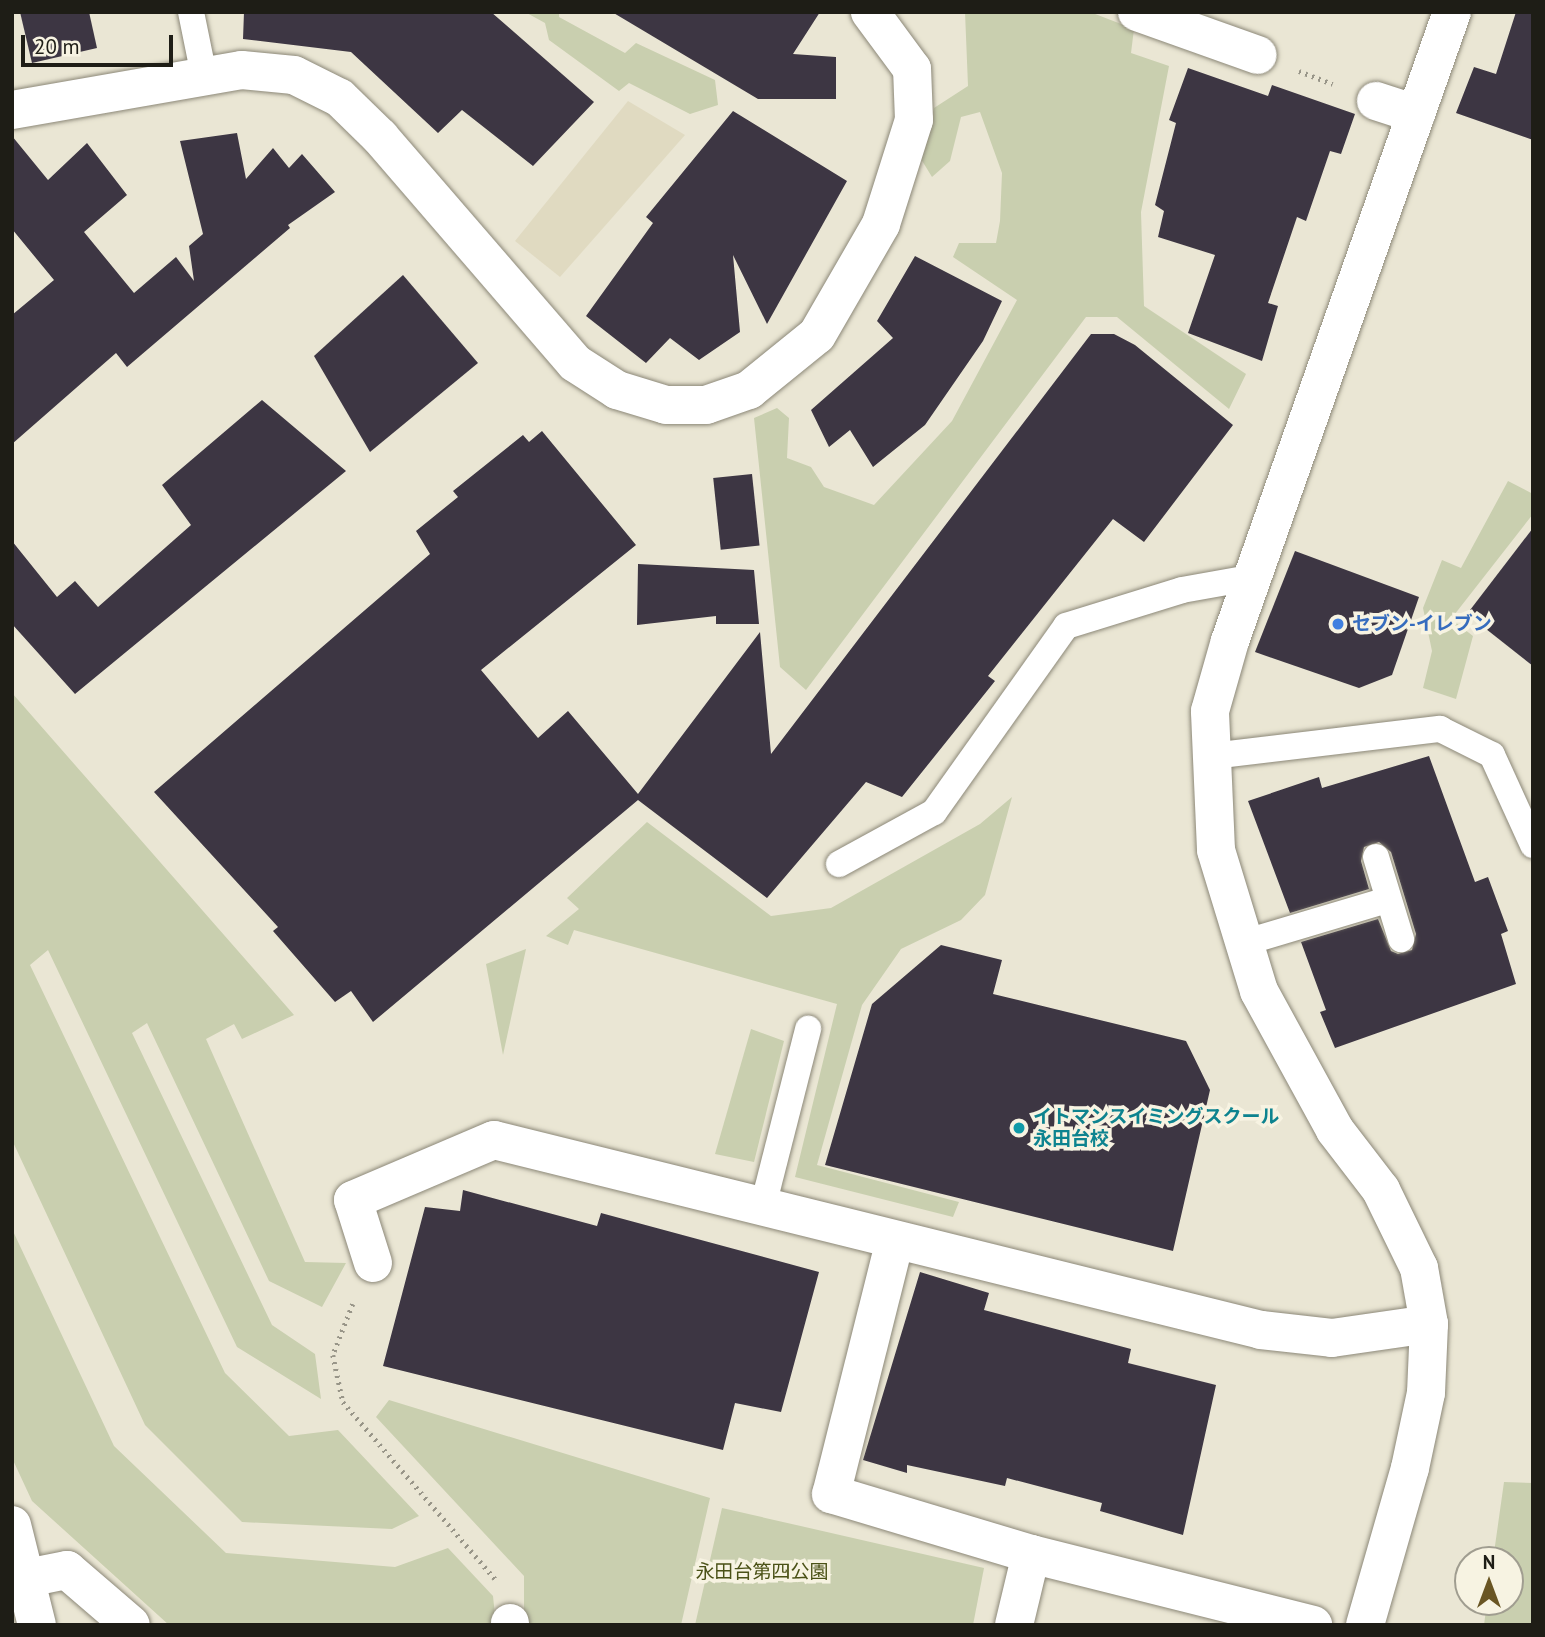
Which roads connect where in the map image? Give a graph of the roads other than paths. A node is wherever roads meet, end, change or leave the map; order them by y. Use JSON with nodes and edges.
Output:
{"nodes":[{"id":1,"x":191,"y":12,"type":"edge"},
{"id":2,"x":870,"y":12,"type":"edge"},
{"id":3,"x":1137,"y":12,"type":"edge"},
{"id":4,"x":1452,"y":12,"type":"edge"},
{"id":5,"x":1258,"y":55,"type":"road end"},
{"id":6,"x":204,"y":76,"type":"junction"},
{"id":7,"x":1376,"y":101,"type":"road end"},
{"id":8,"x":12,"y":110,"type":"edge"},
{"id":9,"x":1416,"y":114,"type":"junction"},
{"id":10,"x":1255,"y":577,"type":"junction"},
{"id":11,"x":1212,"y":756,"type":"junction"},
{"id":12,"x":1533,"y":845,"type":"edge"},
{"id":13,"x":1376,"y":858,"type":"dead end"},
{"id":14,"x":839,"y":864,"type":"dead end"},
{"id":15,"x":1387,"y":900,"type":"junction"},
{"id":16,"x":1401,"y":939,"type":"dead end"},
{"id":17,"x":1243,"y":943,"type":"junction"},
{"id":18,"x":808,"y":1029,"type":"dead end"},
{"id":19,"x":763,"y":1206,"type":"junction"},
{"id":20,"x":895,"y":1240,"type":"junction"},
{"id":21,"x":373,"y":1262,"type":"dead end"},
{"id":22,"x":1429,"y":1324,"type":"junction"},
{"id":23,"x":12,"y":1525,"type":"edge"},
{"id":24,"x":1031,"y":1554,"type":"junction"},
{"id":25,"x":27,"y":1578,"type":"junction"},
{"id":26,"x":37,"y":1625,"type":"edge"},
{"id":27,"x":131,"y":1625,"type":"edge"},
{"id":28,"x":1014,"y":1625,"type":"edge"},
{"id":29,"x":1313,"y":1625,"type":"edge"},
{"id":30,"x":1365,"y":1625,"type":"edge"}],
"edges":[{"from":1,"to":6,"type":"lane"},
{"from":2,"to":6,"type":"street"},
{"from":3,"to":5,"type":"street"},
{"from":4,"to":9,"type":"street"},
{"from":6,"to":8,"type":"street"},
{"from":7,"to":9,"type":"street"},
{"from":9,"to":10,"type":"street"},
{"from":10,"to":11,"type":"street"},
{"from":10,"to":14,"type":"lane"},
{"from":11,"to":12,"type":"lane"},
{"from":11,"to":17,"type":"street"},
{"from":13,"to":15,"type":"lane"},
{"from":15,"to":16,"type":"lane"},
{"from":15,"to":17,"type":"lane"},
{"from":17,"to":22,"type":"street"},
{"from":18,"to":19,"type":"lane"},
{"from":19,"to":20,"type":"street"},
{"from":19,"to":21,"type":"street"},
{"from":20,"to":22,"type":"street"},
{"from":20,"to":24,"type":"street"},
{"from":22,"to":30,"type":"street"},
{"from":23,"to":25,"type":"street"},
{"from":24,"to":28,"type":"street"},
{"from":24,"to":29,"type":"street"},
{"from":25,"to":26,"type":"street"},
{"from":25,"to":27,"type":"street"}]}
